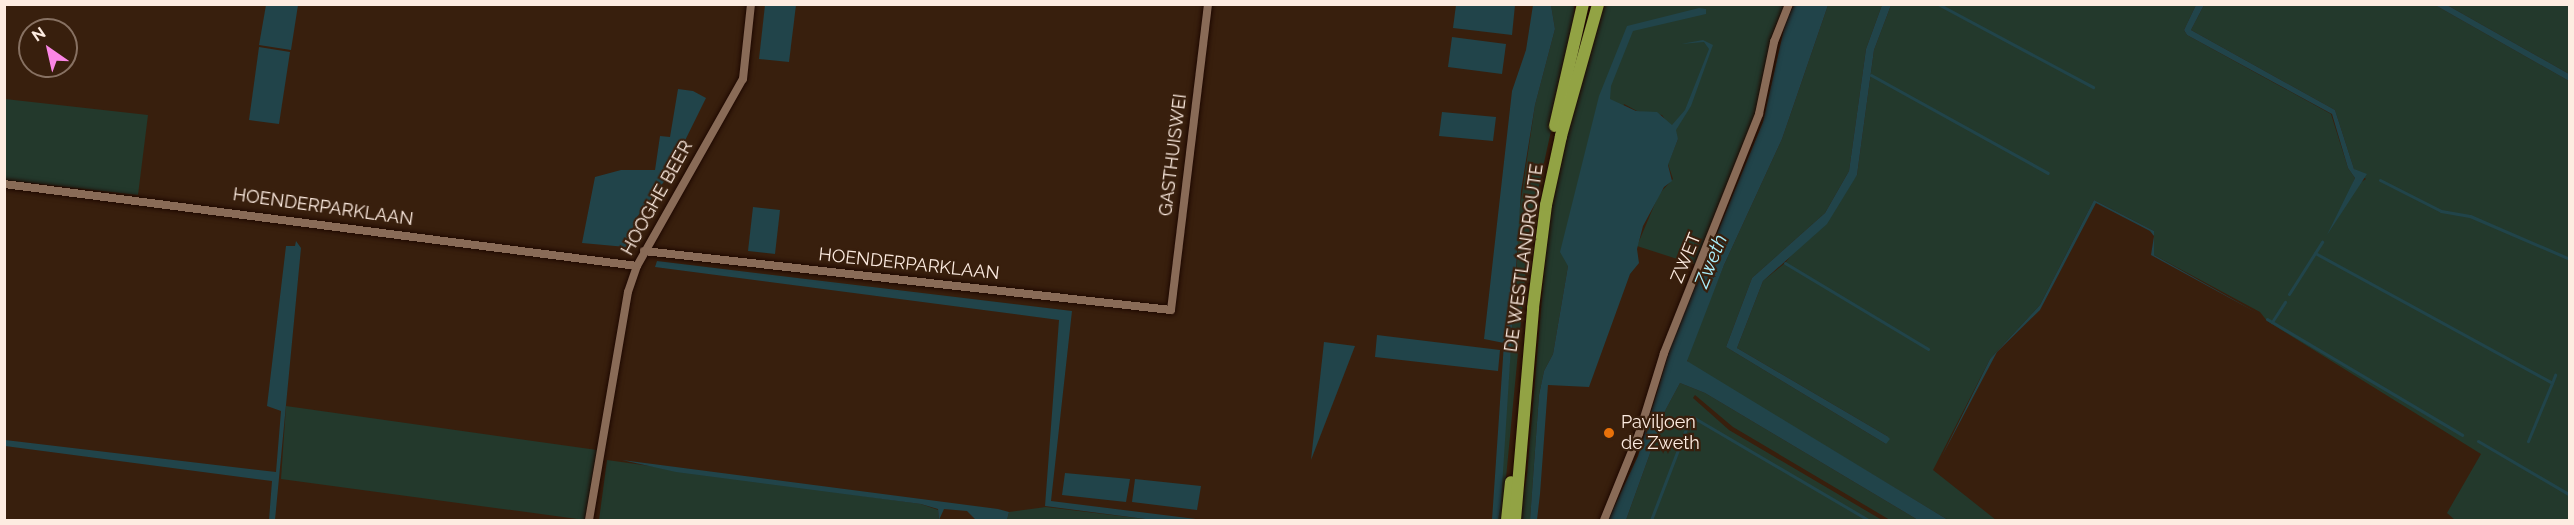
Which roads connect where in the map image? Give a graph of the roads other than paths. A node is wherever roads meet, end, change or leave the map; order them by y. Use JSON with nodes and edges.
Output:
{"nodes":[{"id":1,"x":752,"y":4,"type":"edge"},
{"id":2,"x":1208,"y":4,"type":"edge"},
{"id":3,"x":1583,"y":4,"type":"edge"},
{"id":4,"x":1598,"y":4,"type":"edge"},
{"id":5,"x":1789,"y":4,"type":"edge"},
{"id":6,"x":4,"y":184,"type":"edge"},
{"id":7,"x":644,"y":251,"type":"junction"},
{"id":8,"x":637,"y":266,"type":"junction"},
{"id":9,"x":1171,"y":310,"type":"joint"},
{"id":10,"x":589,"y":520,"type":"edge"},
{"id":11,"x":1507,"y":520,"type":"edge"},
{"id":12,"x":1515,"y":520,"type":"edge"},
{"id":13,"x":1604,"y":520,"type":"edge"}],
"edges":[{"from":1,"to":7,"type":"street","name":"HOOGHE BEER"},
{"from":2,"to":9,"type":"street","name":"GASTHUISWEI"},
{"from":3,"to":11,"type":"main road","name":"DE WESTLANDROUTE"},
{"from":4,"to":12,"type":"main road","name":"DE WESTLANDROUTE"},
{"from":5,"to":13,"type":"street","name":"ZWET"},
{"from":6,"to":8,"type":"street","name":"HOENDERPARKLAAN"},
{"from":7,"to":8,"type":"street","name":"HOOGHE BEER"},
{"from":7,"to":9,"type":"street","name":"HOENDERPARKLAAN"},
{"from":8,"to":10,"type":"street","name":"HOOGHE BEER"}]}
